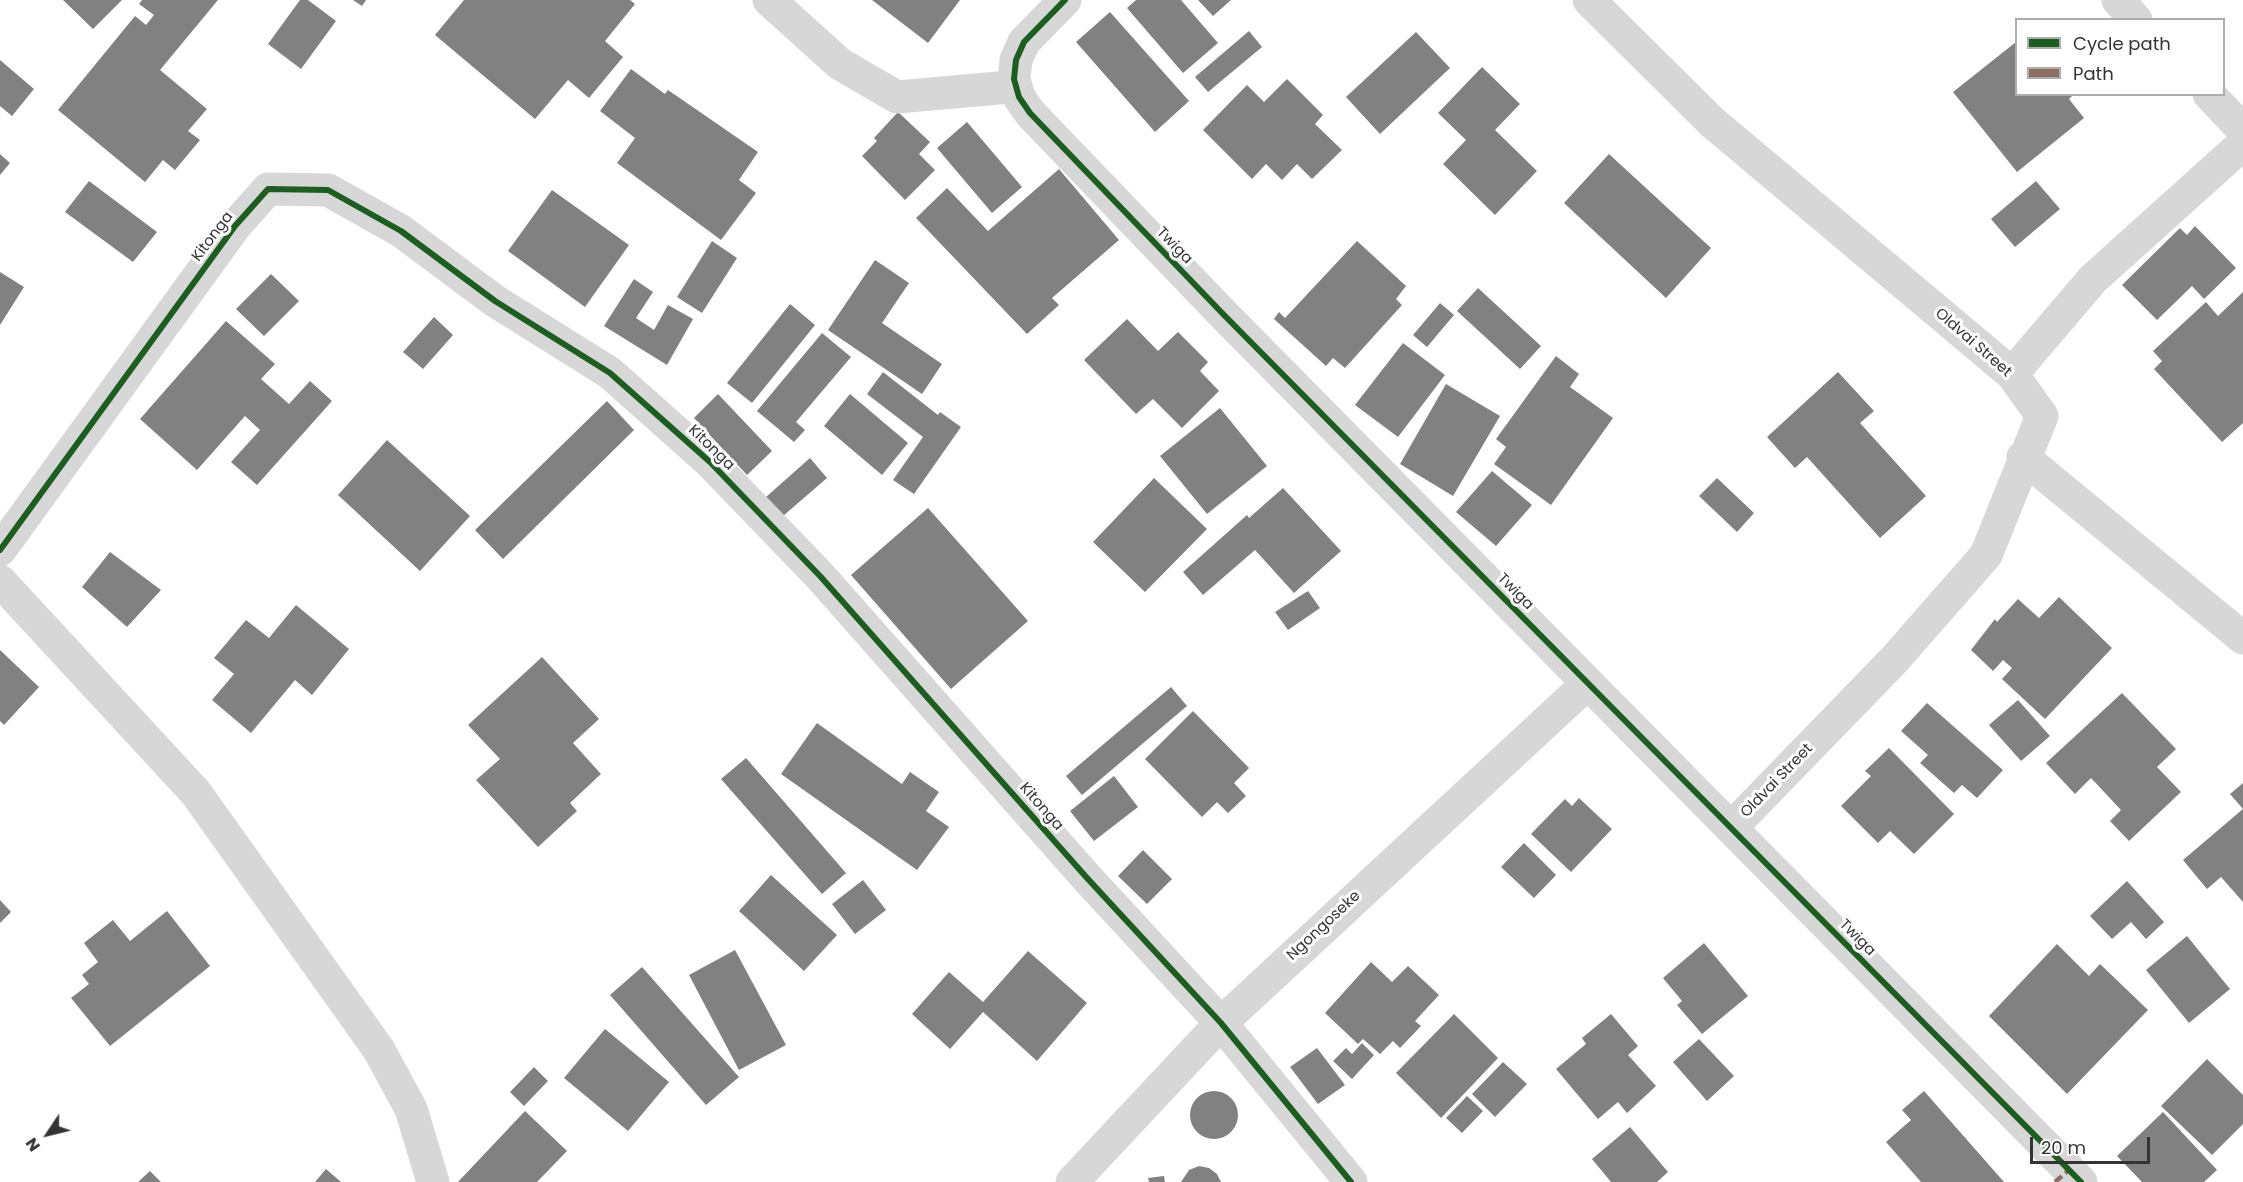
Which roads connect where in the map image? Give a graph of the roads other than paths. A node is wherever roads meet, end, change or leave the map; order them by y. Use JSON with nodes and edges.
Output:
{"nodes":[{"id":1,"x":769,"y":0,"type":"edge"},
{"id":2,"x":1065,"y":0,"type":"edge"},
{"id":3,"x":1588,"y":0,"type":"edge"},
{"id":4,"x":2118,"y":0,"type":"edge"},
{"id":5,"x":2134,"y":18,"type":"edge"},
{"id":6,"x":1014,"y":79,"type":"junction"},
{"id":7,"x":2211,"y":96,"type":"edge"},
{"id":8,"x":2243,"y":130,"type":"edge"},
{"id":9,"x":2243,"y":144,"type":"edge"},
{"id":10,"x":2012,"y":374,"type":"junction"},
{"id":11,"x":2023,"y":457,"type":"junction"},
{"id":12,"x":0,"y":550,"type":"edge"},
{"id":13,"x":0,"y":581,"type":"edge"},
{"id":14,"x":2243,"y":638,"type":"edge"},
{"id":15,"x":1588,"y":683,"type":"junction"},
{"id":16,"x":1731,"y":828,"type":"junction"},
{"id":17,"x":1221,"y":1023,"type":"junction"},
{"id":18,"x":434,"y":1182,"type":"edge"},
{"id":19,"x":1072,"y":1182,"type":"edge"},
{"id":20,"x":1351,"y":1182,"type":"edge"},
{"id":21,"x":2081,"y":1182,"type":"edge"}],
"edges":[{"from":1,"to":6,"type":"street"},
{"from":2,"to":6,"type":"street"},
{"from":3,"to":10,"type":"street","name":"Oldvai Street"},
{"from":4,"to":5,"type":"street"},
{"from":6,"to":15,"type":"street","name":"Twiga"},
{"from":7,"to":8,"type":"street"},
{"from":9,"to":10,"type":"street"},
{"from":10,"to":11,"type":"street","name":"Oldvai Street"},
{"from":11,"to":14,"type":"street"},
{"from":11,"to":16,"type":"street","name":"Oldvai Street"},
{"from":12,"to":17,"type":"street","name":"Kitonga"},
{"from":13,"to":18,"type":"street"},
{"from":15,"to":16,"type":"street","name":"Twiga"},
{"from":15,"to":17,"type":"street","name":"Ngongoseke"},
{"from":16,"to":21,"type":"street","name":"Twiga"},
{"from":17,"to":19,"type":"street","name":"Ngongoseke"},
{"from":17,"to":20,"type":"street","name":"Kitonga"}]}
